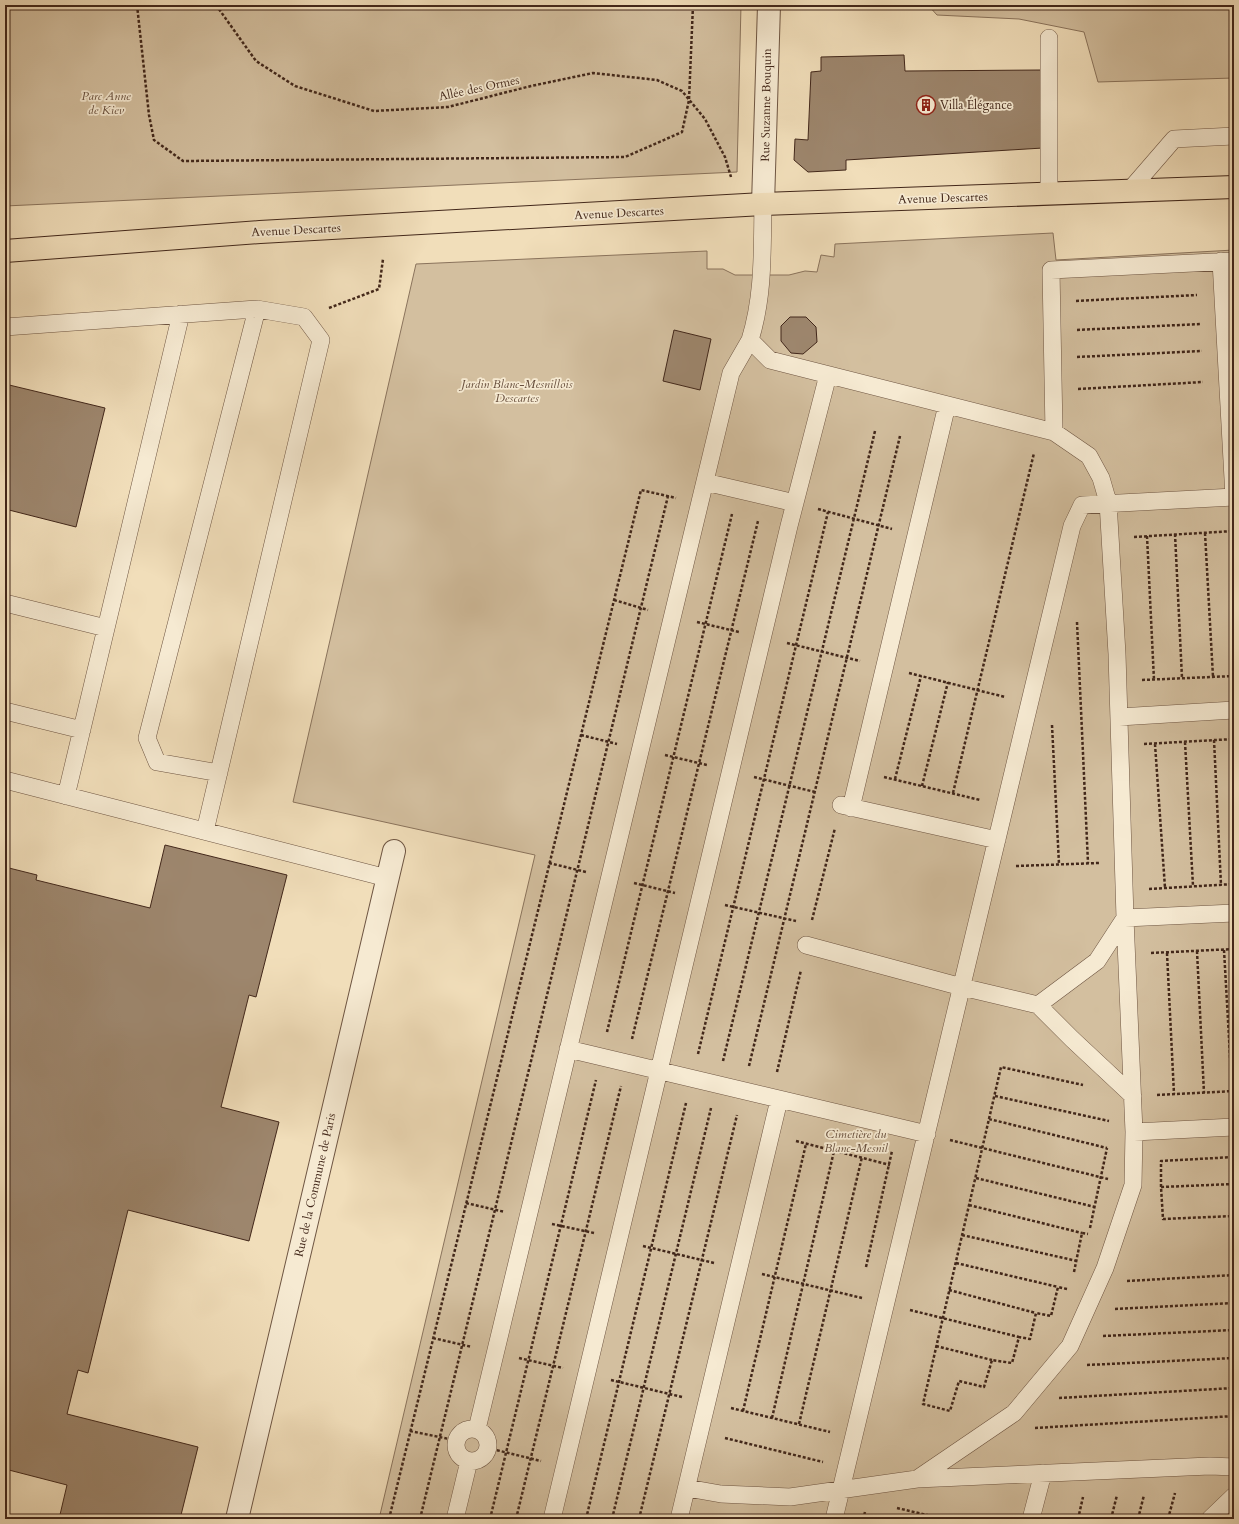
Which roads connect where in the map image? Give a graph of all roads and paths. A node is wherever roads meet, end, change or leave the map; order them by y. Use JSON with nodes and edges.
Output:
{"nodes":[{"id":1,"x":137,"y":5,"type":"edge"},
{"id":2,"x":216,"y":5,"type":"edge"},
{"id":3,"x":693,"y":5,"type":"edge"},
{"id":4,"x":769,"y":5,"type":"edge"},
{"id":5,"x":1049,"y":38,"type":"dead end"},
{"id":6,"x":689,"y":100,"type":"junction"},
{"id":7,"x":1234,"y":136,"type":"edge"},
{"id":8,"x":731,"y":177,"type":"dead end"},
{"id":9,"x":1234,"y":187,"type":"edge"},
{"id":10,"x":1129,"y":191,"type":"junction"},
{"id":11,"x":1049,"y":194,"type":"junction"},
{"id":12,"x":763,"y":204,"type":"junction"},
{"id":13,"x":5,"y":251,"type":"edge"},
{"id":14,"x":383,"y":259,"type":"dead end"},
{"id":15,"x":1228,"y":261,"type":"edge"},
{"id":16,"x":1223,"y":293,"type":"junction"},
{"id":17,"x":1052,"y":302,"type":"junction"},
{"id":18,"x":257,"y":308,"type":"junction"},
{"id":19,"x":181,"y":314,"type":"junction"},
{"id":20,"x":304,"y":317,"type":"junction"},
{"id":21,"x":1225,"y":323,"type":"junction"},
{"id":22,"x":5,"y":327,"type":"edge"},
{"id":23,"x":1052,"y":331,"type":"junction"},
{"id":24,"x":750,"y":340,"type":"junction"},
{"id":25,"x":1226,"y":350,"type":"junction"},
{"id":26,"x":1053,"y":358,"type":"junction"},
{"id":27,"x":828,"y":375,"type":"junction"},
{"id":28,"x":1228,"y":380,"type":"junction"},
{"id":29,"x":1054,"y":390,"type":"junction"},
{"id":30,"x":947,"y":405,"type":"junction"},
{"id":31,"x":1047,"y":430,"type":"junction"},
{"id":32,"x":876,"y":431,"type":"dead end"},
{"id":33,"x":900,"y":436,"type":"dead end"},
{"id":34,"x":705,"y":482,"type":"junction"},
{"id":35,"x":668,"y":496,"type":"junction"},
{"id":36,"x":1234,"y":497,"type":"edge"},
{"id":37,"x":795,"y":502,"type":"junction"},
{"id":38,"x":1108,"y":502,"type":"junction"},
{"id":39,"x":700,"y":504,"type":"junction"},
{"id":40,"x":733,"y":512,"type":"dead end"},
{"id":41,"x":828,"y":512,"type":"junction"},
{"id":42,"x":759,"y":518,"type":"dead end"},
{"id":43,"x":854,"y":519,"type":"junction"},
{"id":44,"x":879,"y":526,"type":"junction"},
{"id":45,"x":1234,"y":531,"type":"edge"},
{"id":46,"x":1205,"y":533,"type":"junction"},
{"id":47,"x":916,"y":534,"type":"junction"},
{"id":48,"x":1175,"y":534,"type":"junction"},
{"id":49,"x":1147,"y":536,"type":"junction"},
{"id":50,"x":1110,"y":538,"type":"junction"},
{"id":51,"x":614,"y":600,"type":"junction"},
{"id":52,"x":5,"y":603,"type":"edge"},
{"id":53,"x":642,"y":608,"type":"junction"},
{"id":54,"x":673,"y":616,"type":"junction"},
{"id":55,"x":1076,"y":620,"type":"dead end"},
{"id":56,"x":706,"y":624,"type":"junction"},
{"id":57,"x":106,"y":628,"type":"junction"},
{"id":58,"x":732,"y":630,"type":"junction"},
{"id":59,"x":762,"y":638,"type":"junction"},
{"id":60,"x":796,"y":645,"type":"junction"},
{"id":61,"x":822,"y":652,"type":"junction"},
{"id":62,"x":847,"y":658,"type":"junction"},
{"id":63,"x":885,"y":667,"type":"junction"},
{"id":64,"x":921,"y":676,"type":"junction"},
{"id":65,"x":1213,"y":676,"type":"junction"},
{"id":66,"x":1234,"y":676,"type":"edge"},
{"id":67,"x":1182,"y":678,"type":"junction"},
{"id":68,"x":1154,"y":680,"type":"junction"},
{"id":69,"x":1118,"y":681,"type":"junction"},
{"id":70,"x":948,"y":682,"type":"junction"},
{"id":71,"x":978,"y":690,"type":"junction"},
{"id":72,"x":1030,"y":703,"type":"junction"},
{"id":73,"x":1234,"y":710,"type":"edge"},
{"id":74,"x":5,"y":711,"type":"edge"},
{"id":75,"x":1119,"y":717,"type":"junction"},
{"id":76,"x":1051,"y":721,"type":"dead end"},
{"id":77,"x":82,"y":730,"type":"junction"},
{"id":78,"x":1234,"y":739,"type":"edge"},
{"id":79,"x":1214,"y":740,"type":"junction"},
{"id":80,"x":1185,"y":742,"type":"junction"},
{"id":81,"x":1155,"y":744,"type":"junction"},
{"id":82,"x":1120,"y":746,"type":"junction"},
{"id":83,"x":860,"y":771,"type":"junction"},
{"id":84,"x":219,"y":773,"type":"junction"},
{"id":85,"x":5,"y":780,"type":"edge"},
{"id":86,"x":895,"y":780,"type":"junction"},
{"id":87,"x":922,"y":786,"type":"junction"},
{"id":88,"x":953,"y":793,"type":"junction"},
{"id":89,"x":66,"y":796,"type":"junction"},
{"id":90,"x":1005,"y":806,"type":"junction"},
{"id":91,"x":205,"y":831,"type":"junction"},
{"id":92,"x":997,"y":840,"type":"junction"},
{"id":93,"x":394,"y":851,"type":"dead end"},
{"id":94,"x":1123,"y":862,"type":"junction"},
{"id":95,"x":1088,"y":863,"type":"junction"},
{"id":96,"x":1059,"y":864,"type":"junction"},
{"id":97,"x":991,"y":867,"type":"junction"},
{"id":98,"x":387,"y":878,"type":"junction"},
{"id":99,"x":1234,"y":884,"type":"edge"},
{"id":100,"x":1221,"y":885,"type":"junction"},
{"id":101,"x":1193,"y":886,"type":"junction"},
{"id":102,"x":1165,"y":888,"type":"junction"},
{"id":103,"x":1124,"y":890,"type":"junction"},
{"id":104,"x":1234,"y":913,"type":"edge"},
{"id":105,"x":1124,"y":918,"type":"junction"},
{"id":106,"x":806,"y":945,"type":"dead end"},
{"id":107,"x":1234,"y":949,"type":"edge"},
{"id":108,"x":1224,"y":950,"type":"junction"},
{"id":109,"x":1197,"y":951,"type":"junction"},
{"id":110,"x":1167,"y":953,"type":"junction"},
{"id":111,"x":1126,"y":955,"type":"junction"},
{"id":112,"x":962,"y":987,"type":"junction"},
{"id":113,"x":1038,"y":1005,"type":"junction"},
{"id":114,"x":568,"y":1049,"type":"junction"},
{"id":115,"x":601,"y":1057,"type":"junction"},
{"id":116,"x":626,"y":1063,"type":"junction"},
{"id":117,"x":659,"y":1071,"type":"junction"},
{"id":118,"x":692,"y":1079,"type":"junction"},
{"id":119,"x":717,"y":1085,"type":"junction"},
{"id":120,"x":1086,"y":1086,"type":"dead end"},
{"id":121,"x":743,"y":1091,"type":"junction"},
{"id":122,"x":1233,"y":1091,"type":"edge"},
{"id":123,"x":1204,"y":1093,"type":"junction"},
{"id":124,"x":1174,"y":1094,"type":"junction"},
{"id":125,"x":994,"y":1096,"type":"junction"},
{"id":126,"x":1132,"y":1096,"type":"junction"},
{"id":127,"x":779,"y":1100,"type":"junction"},
{"id":128,"x":989,"y":1119,"type":"junction"},
{"id":129,"x":1234,"y":1127,"type":"edge"},
{"id":130,"x":1134,"y":1129,"type":"junction"},
{"id":131,"x":771,"y":1134,"type":"junction"},
{"id":132,"x":927,"y":1134,"type":"junction"},
{"id":133,"x":806,"y":1144,"type":"junction"},
{"id":134,"x":1107,"y":1147,"type":"junction"},
{"id":135,"x":982,"y":1149,"type":"junction"},
{"id":136,"x":834,"y":1151,"type":"junction"},
{"id":137,"x":1134,"y":1154,"type":"junction"},
{"id":138,"x":862,"y":1157,"type":"junction"},
{"id":139,"x":1234,"y":1157,"type":"edge"},
{"id":140,"x":917,"y":1171,"type":"junction"},
{"id":141,"x":976,"y":1178,"type":"junction"},
{"id":142,"x":1102,"y":1178,"type":"junction"},
{"id":143,"x":1234,"y":1184,"type":"edge"},
{"id":144,"x":1133,"y":1185,"type":"junction"},
{"id":145,"x":1161,"y":1187,"type":"junction"},
{"id":146,"x":969,"y":1205,"type":"junction"},
{"id":147,"x":1094,"y":1207,"type":"junction"},
{"id":148,"x":1234,"y":1216,"type":"edge"},
{"id":149,"x":1082,"y":1233,"type":"junction"},
{"id":150,"x":962,"y":1235,"type":"junction"},
{"id":151,"x":1076,"y":1261,"type":"junction"},
{"id":152,"x":956,"y":1262,"type":"junction"},
{"id":153,"x":1073,"y":1275,"type":"dead end"},
{"id":154,"x":1102,"y":1275,"type":"junction"},
{"id":155,"x":1234,"y":1275,"type":"edge"},
{"id":156,"x":1058,"y":1287,"type":"junction"},
{"id":157,"x":949,"y":1290,"type":"junction"},
{"id":158,"x":1070,"y":1290,"type":"dead end"},
{"id":159,"x":1234,"y":1303,"type":"edge"},
{"id":160,"x":1086,"y":1310,"type":"junction"},
{"id":161,"x":1036,"y":1313,"type":"junction"},
{"id":162,"x":1234,"y":1330,"type":"edge"},
{"id":163,"x":433,"y":1338,"type":"junction"},
{"id":164,"x":1074,"y":1338,"type":"junction"},
{"id":165,"x":462,"y":1345,"type":"junction"},
{"id":166,"x":936,"y":1346,"type":"junction"},
{"id":167,"x":495,"y":1352,"type":"junction"},
{"id":168,"x":1234,"y":1358,"type":"edge"},
{"id":169,"x":528,"y":1360,"type":"junction"},
{"id":170,"x":992,"y":1360,"type":"junction"},
{"id":171,"x":553,"y":1366,"type":"junction"},
{"id":172,"x":1052,"y":1367,"type":"junction"},
{"id":173,"x":586,"y":1374,"type":"junction"},
{"id":174,"x":619,"y":1382,"type":"junction"},
{"id":175,"x":643,"y":1388,"type":"junction"},
{"id":176,"x":1234,"y":1388,"type":"edge"},
{"id":177,"x":670,"y":1394,"type":"junction"},
{"id":178,"x":1025,"y":1400,"type":"junction"},
{"id":179,"x":708,"y":1403,"type":"junction"},
{"id":180,"x":743,"y":1411,"type":"junction"},
{"id":181,"x":1234,"y":1416,"type":"edge"},
{"id":182,"x":772,"y":1418,"type":"junction"},
{"id":183,"x":799,"y":1424,"type":"junction"},
{"id":184,"x":477,"y":1429,"type":"junction"},
{"id":185,"x":410,"y":1430,"type":"junction"},
{"id":186,"x":988,"y":1431,"type":"junction"},
{"id":187,"x":700,"y":1432,"type":"junction"},
{"id":188,"x":439,"y":1437,"type":"junction"},
{"id":189,"x":854,"y":1437,"type":"junction"},
{"id":190,"x":456,"y":1441,"type":"junction"},
{"id":191,"x":487,"y":1448,"type":"junction"},
{"id":192,"x":506,"y":1453,"type":"junction"},
{"id":193,"x":531,"y":1459,"type":"junction"},
{"id":194,"x":469,"y":1461,"type":"junction"},
{"id":195,"x":564,"y":1466,"type":"junction"},
{"id":196,"x":1234,"y":1467,"type":"edge"},
{"id":197,"x":846,"y":1468,"type":"junction"},
{"id":198,"x":1043,"y":1473,"type":"junction"},
{"id":199,"x":917,"y":1479,"type":"junction"},
{"id":200,"x":687,"y":1488,"type":"junction"},
{"id":201,"x":842,"y":1489,"type":"junction"},
{"id":202,"x":1234,"y":1496,"type":"edge"},
{"id":203,"x":866,"y":1507,"type":"dead end"},
{"id":204,"x":890,"y":1507,"type":"dead end"},
{"id":205,"x":237,"y":1519,"type":"edge"},
{"id":206,"x":389,"y":1519,"type":"edge"},
{"id":207,"x":420,"y":1519,"type":"edge"},
{"id":208,"x":455,"y":1519,"type":"edge"},
{"id":209,"x":490,"y":1519,"type":"edge"},
{"id":210,"x":516,"y":1519,"type":"edge"},
{"id":211,"x":552,"y":1519,"type":"edge"},
{"id":212,"x":586,"y":1519,"type":"edge"},
{"id":213,"x":612,"y":1519,"type":"edge"},
{"id":214,"x":639,"y":1519,"type":"edge"},
{"id":215,"x":679,"y":1519,"type":"edge"},
{"id":216,"x":834,"y":1519,"type":"edge"},
{"id":217,"x":863,"y":1519,"type":"edge"},
{"id":218,"x":944,"y":1519,"type":"edge"},
{"id":219,"x":1031,"y":1519,"type":"edge"},
{"id":220,"x":1210,"y":1519,"type":"edge"}],
"edges":[{"from":1,"to":6,"type":"path"},
{"from":2,"to":6,"type":"path","name":"Allée des Ormes"},
{"from":3,"to":6,"type":"path"},
{"from":4,"to":12,"type":"street","name":"Rue Suzanne Bouquin"},
{"from":5,"to":11,"type":"lane"},
{"from":6,"to":8,"type":"path","name":"Allée des Ormes"},
{"from":7,"to":10,"type":"lane"},
{"from":9,"to":10,"type":"main road","name":"Avenue Descartes"},
{"from":10,"to":11,"type":"main road","name":"Avenue Descartes"},
{"from":11,"to":12,"type":"main road","name":"Avenue Descartes"},
{"from":12,"to":13,"type":"main road","name":"Avenue Descartes"},
{"from":12,"to":24,"type":"lane"},
{"from":14,"to":20,"type":"path"},
{"from":15,"to":16,"type":"lane"},
{"from":15,"to":17,"type":"lane"},
{"from":16,"to":17,"type":"path"},
{"from":16,"to":21,"type":"lane"},
{"from":17,"to":23,"type":"lane"},
{"from":18,"to":19,"type":"lane"},
{"from":18,"to":20,"type":"lane"},
{"from":18,"to":84,"type":"lane"},
{"from":19,"to":22,"type":"lane"},
{"from":19,"to":57,"type":"lane"},
{"from":20,"to":84,"type":"lane"},
{"from":21,"to":23,"type":"path"},
{"from":21,"to":25,"type":"lane"},
{"from":23,"to":26,"type":"lane"},
{"from":24,"to":27,"type":"lane"},
{"from":24,"to":34,"type":"lane"},
{"from":25,"to":26,"type":"path"},
{"from":25,"to":28,"type":"lane"},
{"from":26,"to":29,"type":"lane"},
{"from":27,"to":30,"type":"lane"},
{"from":27,"to":37,"type":"lane"},
{"from":28,"to":29,"type":"path"},
{"from":28,"to":36,"type":"lane"},
{"from":29,"to":31,"type":"lane"},
{"from":30,"to":31,"type":"lane"},
{"from":30,"to":47,"type":"lane"},
{"from":31,"to":38,"type":"lane"},
{"from":31,"to":71,"type":"path"},
{"from":32,"to":43,"type":"path"},
{"from":33,"to":44,"type":"path"},
{"from":34,"to":37,"type":"lane"},
{"from":34,"to":39,"type":"lane"},
{"from":35,"to":39,"type":"path"},
{"from":35,"to":51,"type":"path"},
{"from":35,"to":53,"type":"path"},
{"from":36,"to":38,"type":"lane"},
{"from":37,"to":41,"type":"path"},
{"from":37,"to":59,"type":"lane"},
{"from":38,"to":50,"type":"lane"},
{"from":38,"to":72,"type":"lane"},
{"from":39,"to":54,"type":"lane"},
{"from":40,"to":56,"type":"path"},
{"from":41,"to":43,"type":"path"},
{"from":41,"to":60,"type":"path"},
{"from":42,"to":58,"type":"path"},
{"from":43,"to":44,"type":"path"},
{"from":43,"to":61,"type":"path"},
{"from":44,"to":47,"type":"path"},
{"from":44,"to":62,"type":"path"},
{"from":45,"to":46,"type":"path"},
{"from":46,"to":48,"type":"path"},
{"from":46,"to":65,"type":"path"},
{"from":47,"to":63,"type":"lane"},
{"from":48,"to":49,"type":"path"},
{"from":48,"to":67,"type":"path"},
{"from":49,"to":50,"type":"path"},
{"from":49,"to":68,"type":"path"},
{"from":50,"to":69,"type":"lane"},
{"from":51,"to":53,"type":"path"},
{"from":51,"to":163,"type":"path"},
{"from":52,"to":57,"type":"lane"},
{"from":53,"to":54,"type":"path"},
{"from":53,"to":165,"type":"path"},
{"from":54,"to":56,"type":"path"},
{"from":54,"to":114,"type":"lane"},
{"from":55,"to":95,"type":"path"},
{"from":56,"to":58,"type":"path"},
{"from":56,"to":115,"type":"path"},
{"from":57,"to":77,"type":"lane"},
{"from":58,"to":59,"type":"path"},
{"from":58,"to":116,"type":"path"},
{"from":59,"to":60,"type":"path"},
{"from":59,"to":117,"type":"lane"},
{"from":60,"to":61,"type":"path"},
{"from":60,"to":118,"type":"path"},
{"from":61,"to":62,"type":"path"},
{"from":61,"to":119,"type":"path"},
{"from":62,"to":63,"type":"path"},
{"from":62,"to":121,"type":"path"},
{"from":63,"to":64,"type":"path"},
{"from":63,"to":83,"type":"lane"},
{"from":64,"to":70,"type":"path"},
{"from":64,"to":86,"type":"path"},
{"from":65,"to":66,"type":"path"},
{"from":65,"to":67,"type":"path"},
{"from":67,"to":68,"type":"path"},
{"from":68,"to":69,"type":"path"},
{"from":69,"to":75,"type":"lane"},
{"from":70,"to":71,"type":"path"},
{"from":70,"to":87,"type":"path"},
{"from":71,"to":72,"type":"path"},
{"from":71,"to":88,"type":"path"},
{"from":72,"to":90,"type":"lane"},
{"from":73,"to":75,"type":"lane"},
{"from":74,"to":77,"type":"lane"},
{"from":75,"to":82,"type":"lane"},
{"from":76,"to":96,"type":"path"},
{"from":77,"to":89,"type":"lane"},
{"from":78,"to":79,"type":"path"},
{"from":79,"to":80,"type":"path"},
{"from":79,"to":100,"type":"path"},
{"from":80,"to":81,"type":"path"},
{"from":80,"to":101,"type":"path"},
{"from":81,"to":82,"type":"path"},
{"from":81,"to":102,"type":"path"},
{"from":82,"to":94,"type":"lane"},
{"from":83,"to":86,"type":"path"},
{"from":83,"to":92,"type":"lane"},
{"from":84,"to":91,"type":"lane"},
{"from":85,"to":89,"type":"lane"},
{"from":86,"to":87,"type":"path"},
{"from":87,"to":88,"type":"path"},
{"from":88,"to":90,"type":"path"},
{"from":89,"to":91,"type":"lane"},
{"from":90,"to":92,"type":"lane"},
{"from":91,"to":98,"type":"lane"},
{"from":92,"to":97,"type":"lane"},
{"from":93,"to":98,"type":"street","name":"Rue de la Commune de Paris"},
{"from":94,"to":95,"type":"path"},
{"from":94,"to":103,"type":"lane"},
{"from":95,"to":96,"type":"path"},
{"from":96,"to":97,"type":"path"},
{"from":97,"to":112,"type":"lane"},
{"from":98,"to":205,"type":"street","name":"Rue de la Commune de Paris"},
{"from":99,"to":100,"type":"path"},
{"from":100,"to":101,"type":"path"},
{"from":101,"to":102,"type":"path"},
{"from":102,"to":103,"type":"path"},
{"from":103,"to":105,"type":"lane"},
{"from":104,"to":105,"type":"lane"},
{"from":105,"to":111,"type":"lane"},
{"from":105,"to":113,"type":"lane"},
{"from":106,"to":112,"type":"lane"},
{"from":107,"to":108,"type":"path"},
{"from":108,"to":109,"type":"path"},
{"from":108,"to":122,"type":"path"},
{"from":109,"to":110,"type":"path"},
{"from":109,"to":123,"type":"path"},
{"from":110,"to":111,"type":"path"},
{"from":110,"to":124,"type":"path"},
{"from":111,"to":126,"type":"lane"},
{"from":112,"to":113,"type":"lane"},
{"from":112,"to":132,"type":"lane"},
{"from":113,"to":126,"type":"lane"},
{"from":114,"to":115,"type":"lane"},
{"from":114,"to":167,"type":"lane"},
{"from":115,"to":116,"type":"lane"},
{"from":115,"to":169,"type":"path"},
{"from":116,"to":117,"type":"lane"},
{"from":116,"to":171,"type":"path"},
{"from":117,"to":118,"type":"lane"},
{"from":117,"to":173,"type":"lane"},
{"from":118,"to":119,"type":"lane"},
{"from":118,"to":174,"type":"path"},
{"from":119,"to":121,"type":"lane"},
{"from":119,"to":175,"type":"path"},
{"from":120,"to":125,"type":"path"},
{"from":121,"to":127,"type":"lane"},
{"from":121,"to":177,"type":"path"},
{"from":122,"to":123,"type":"path"},
{"from":123,"to":124,"type":"path"},
{"from":124,"to":126,"type":"path"},
{"from":125,"to":128,"type":"path"},
{"from":125,"to":130,"type":"path"},
{"from":126,"to":130,"type":"lane"},
{"from":127,"to":131,"type":"lane"},
{"from":127,"to":132,"type":"lane"},
{"from":128,"to":134,"type":"path"},
{"from":128,"to":135,"type":"path"},
{"from":129,"to":130,"type":"lane"},
{"from":130,"to":137,"type":"lane"},
{"from":131,"to":133,"type":"path"},
{"from":131,"to":179,"type":"lane"},
{"from":132,"to":135,"type":"path"},
{"from":132,"to":140,"type":"lane"},
{"from":133,"to":136,"type":"path"},
{"from":133,"to":180,"type":"path"},
{"from":134,"to":137,"type":"path"},
{"from":134,"to":142,"type":"path"},
{"from":135,"to":141,"type":"path"},
{"from":135,"to":142,"type":"path"},
{"from":136,"to":138,"type":"path"},
{"from":136,"to":182,"type":"path"},
{"from":137,"to":144,"type":"lane"},
{"from":138,"to":140,"type":"path"},
{"from":138,"to":183,"type":"path"},
{"from":139,"to":145,"type":"path"},
{"from":140,"to":189,"type":"lane"},
{"from":141,"to":146,"type":"path"},
{"from":141,"to":147,"type":"path"},
{"from":142,"to":144,"type":"path"},
{"from":142,"to":147,"type":"path"},
{"from":143,"to":145,"type":"path"},
{"from":144,"to":154,"type":"lane"},
{"from":145,"to":148,"type":"path"},
{"from":146,"to":149,"type":"path"},
{"from":146,"to":150,"type":"path"},
{"from":147,"to":149,"type":"path"},
{"from":149,"to":151,"type":"path"},
{"from":150,"to":151,"type":"path"},
{"from":150,"to":152,"type":"path"},
{"from":151,"to":153,"type":"path"},
{"from":151,"to":154,"type":"path"},
{"from":152,"to":156,"type":"path"},
{"from":152,"to":157,"type":"path"},
{"from":154,"to":155,"type":"path"},
{"from":154,"to":160,"type":"lane"},
{"from":156,"to":158,"type":"path"},
{"from":156,"to":161,"type":"path"},
{"from":157,"to":161,"type":"path"},
{"from":157,"to":166,"type":"path"},
{"from":159,"to":160,"type":"path"},
{"from":160,"to":164,"type":"lane"},
{"from":161,"to":170,"type":"path"},
{"from":162,"to":164,"type":"path"},
{"from":163,"to":165,"type":"path"},
{"from":163,"to":185,"type":"path"},
{"from":164,"to":172,"type":"lane"},
{"from":165,"to":167,"type":"path"},
{"from":165,"to":188,"type":"path"},
{"from":166,"to":170,"type":"path"},
{"from":166,"to":170,"type":"path"},
{"from":167,"to":169,"type":"path"},
{"from":167,"to":184,"type":"lane"},
{"from":168,"to":172,"type":"path"},
{"from":169,"to":171,"type":"path"},
{"from":169,"to":192,"type":"path"},
{"from":171,"to":173,"type":"path"},
{"from":171,"to":193,"type":"path"},
{"from":172,"to":178,"type":"lane"},
{"from":173,"to":174,"type":"path"},
{"from":173,"to":195,"type":"lane"},
{"from":174,"to":175,"type":"path"},
{"from":174,"to":212,"type":"path"},
{"from":175,"to":177,"type":"path"},
{"from":175,"to":213,"type":"path"},
{"from":176,"to":178,"type":"path"},
{"from":177,"to":179,"type":"path"},
{"from":177,"to":214,"type":"path"},
{"from":178,"to":186,"type":"lane"},
{"from":179,"to":180,"type":"path"},
{"from":179,"to":187,"type":"lane"},
{"from":180,"to":182,"type":"path"},
{"from":181,"to":186,"type":"path"},
{"from":182,"to":183,"type":"path"},
{"from":183,"to":189,"type":"path"},
{"from":184,"to":190,"type":"lane"},
{"from":184,"to":191,"type":"lane"},
{"from":185,"to":188,"type":"path"},
{"from":185,"to":206,"type":"path"},
{"from":186,"to":199,"type":"lane"},
{"from":187,"to":197,"type":"path"},
{"from":187,"to":200,"type":"lane"},
{"from":188,"to":190,"type":"path"},
{"from":188,"to":207,"type":"path"},
{"from":189,"to":197,"type":"lane"},
{"from":190,"to":194,"type":"lane"},
{"from":191,"to":192,"type":"path"},
{"from":191,"to":194,"type":"lane"},
{"from":192,"to":193,"type":"path"},
{"from":192,"to":209,"type":"path"},
{"from":193,"to":195,"type":"path"},
{"from":193,"to":210,"type":"path"},
{"from":194,"to":208,"type":"lane"},
{"from":195,"to":211,"type":"lane"},
{"from":196,"to":198,"type":"lane"},
{"from":197,"to":201,"type":"lane"},
{"from":198,"to":199,"type":"lane"},
{"from":198,"to":219,"type":"lane"},
{"from":199,"to":201,"type":"lane"},
{"from":200,"to":201,"type":"lane"},
{"from":200,"to":215,"type":"lane"},
{"from":201,"to":216,"type":"lane"},
{"from":202,"to":220,"type":"lane"},
{"from":203,"to":217,"type":"path"},
{"from":204,"to":218,"type":"path"}]}
